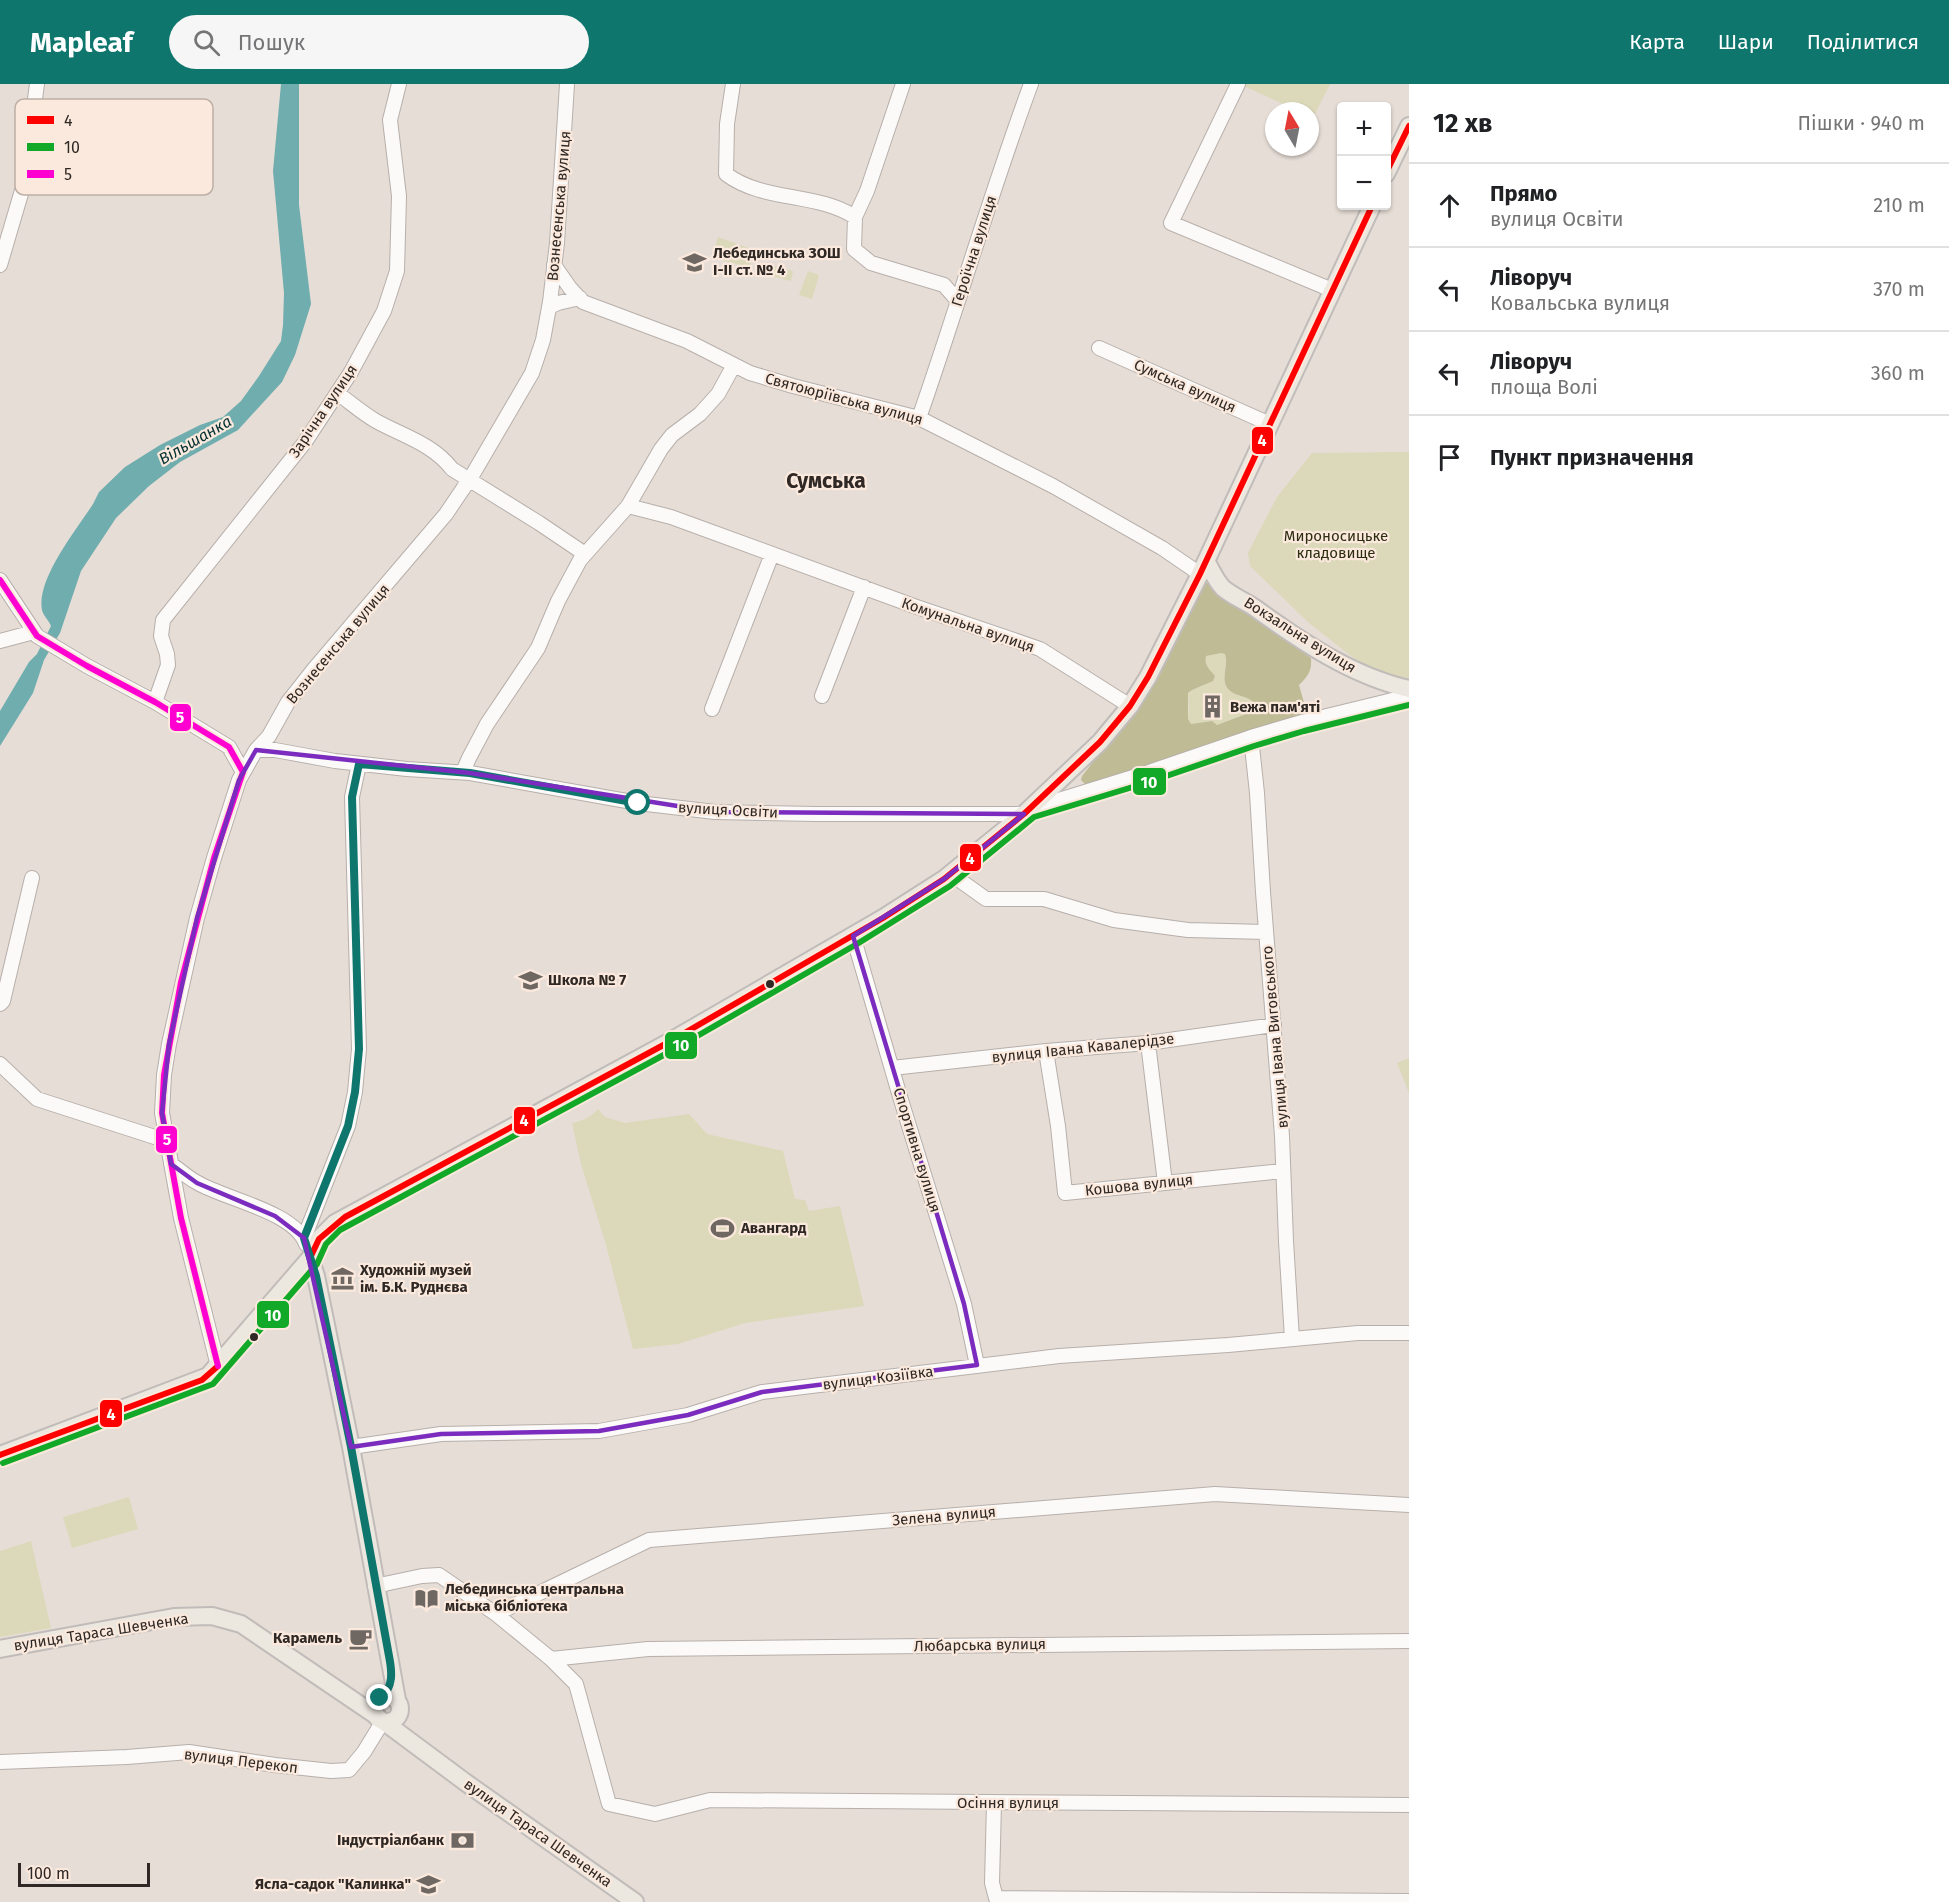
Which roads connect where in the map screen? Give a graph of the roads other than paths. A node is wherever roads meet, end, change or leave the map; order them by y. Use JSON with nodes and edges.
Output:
{"nodes":[{"id":1,"x":37,"y":84,"type":"edge"},
{"id":2,"x":399,"y":84,"type":"edge"},
{"id":3,"x":567,"y":84,"type":"edge"},
{"id":4,"x":733,"y":84,"type":"edge"},
{"id":5,"x":903,"y":84,"type":"edge"},
{"id":6,"x":1030,"y":84,"type":"edge"},
{"id":7,"x":1238,"y":84,"type":"edge"},
{"id":8,"x":35,"y":99,"type":"edge"},
{"id":9,"x":1409,"y":126,"type":"edge"},
{"id":10,"x":1391,"y":164,"type":"edge"},
{"id":11,"x":21,"y":195,"type":"edge"},
{"id":12,"x":1370,"y":210,"type":"edge"},
{"id":13,"x":855,"y":217,"type":"junction"},
{"id":14,"x":0,"y":265,"type":"edge"},
{"id":15,"x":554,"y":265,"type":"junction"},
{"id":16,"x":1332,"y":290,"type":"junction"},
{"id":17,"x":580,"y":298,"type":"junction"},
{"id":18,"x":957,"y":300,"type":"junction"},
{"id":19,"x":549,"y":307,"type":"junction"},
{"id":20,"x":1099,"y":348,"type":"dead end"},
{"id":21,"x":734,"y":365,"type":"junction"},
{"id":22,"x":337,"y":393,"type":"junction"},
{"id":23,"x":919,"y":418,"type":"junction"},
{"id":24,"x":1270,"y":424,"type":"junction"},
{"id":25,"x":469,"y":479,"type":"junction"},
{"id":26,"x":628,"y":506,"type":"junction"},
{"id":27,"x":585,"y":554,"type":"junction"},
{"id":28,"x":772,"y":554,"type":"junction"},
{"id":29,"x":1203,"y":567,"type":"junction"},
{"id":30,"x":0,"y":580,"type":"edge"},
{"id":31,"x":864,"y":587,"type":"junction"},
{"id":32,"x":35,"y":634,"type":"junction"},
{"id":33,"x":0,"y":641,"type":"edge"},
{"id":34,"x":1409,"y":688,"type":"edge"},
{"id":35,"x":822,"y":696,"type":"dead end"},
{"id":36,"x":1409,"y":696,"type":"edge"},
{"id":37,"x":155,"y":702,"type":"junction"},
{"id":38,"x":1130,"y":706,"type":"junction"},
{"id":39,"x":712,"y":710,"type":"dead end"},
{"id":40,"x":1251,"y":737,"type":"junction"},
{"id":41,"x":256,"y":750,"type":"junction"},
{"id":42,"x":359,"y":764,"type":"junction"},
{"id":43,"x":243,"y":772,"type":"junction"},
{"id":44,"x":463,"y":772,"type":"junction"},
{"id":45,"x":1027,"y":812,"type":"junction"},
{"id":46,"x":951,"y":874,"type":"junction"},
{"id":47,"x":32,"y":878,"type":"dead end"},
{"id":48,"x":1266,"y":932,"type":"junction"},
{"id":49,"x":853,"y":936,"type":"junction"},
{"id":50,"x":0,"y":1004,"type":"edge"},
{"id":51,"x":1274,"y":1025,"type":"junction"},
{"id":52,"x":1148,"y":1043,"type":"junction"},
{"id":53,"x":1046,"y":1051,"type":"junction"},
{"id":54,"x":0,"y":1064,"type":"edge"},
{"id":55,"x":892,"y":1068,"type":"junction"},
{"id":56,"x":167,"y":1141,"type":"junction"},
{"id":57,"x":171,"y":1164,"type":"junction"},
{"id":58,"x":1283,"y":1171,"type":"junction"},
{"id":59,"x":1165,"y":1183,"type":"junction"},
{"id":60,"x":304,"y":1238,"type":"junction"},
{"id":61,"x":310,"y":1258,"type":"junction"},
{"id":62,"x":1409,"y":1333,"type":"edge"},
{"id":63,"x":1292,"y":1339,"type":"junction"},
{"id":64,"x":977,"y":1365,"type":"junction"},
{"id":65,"x":218,"y":1366,"type":"junction"},
{"id":66,"x":351,"y":1447,"type":"junction"},
{"id":67,"x":0,"y":1455,"type":"edge"},
{"id":68,"x":1409,"y":1505,"type":"edge"},
{"id":69,"x":375,"y":1586,"type":"junction"},
{"id":70,"x":496,"y":1614,"type":"junction"},
{"id":71,"x":1409,"y":1641,"type":"edge"},
{"id":72,"x":0,"y":1649,"type":"edge"},
{"id":73,"x":551,"y":1659,"type":"junction"},
{"id":74,"x":390,"y":1702,"type":"junction"},
{"id":75,"x":356,"y":1704,"type":"junction"},
{"id":76,"x":380,"y":1719,"type":"junction"},
{"id":77,"x":405,"y":1737,"type":"junction"},
{"id":78,"x":0,"y":1762,"type":"edge"},
{"id":79,"x":994,"y":1803,"type":"junction"},
{"id":80,"x":1409,"y":1805,"type":"edge"},
{"id":81,"x":1409,"y":1901,"type":"edge"},
{"id":82,"x":635,"y":1902,"type":"edge"}],
"edges":[{"from":1,"to":8,"type":"street"},
{"from":2,"to":22,"type":"street","name":"Зарічна вулиця"},
{"from":3,"to":15,"type":"street","name":"Вознесенська вулиця"},
{"from":4,"to":13,"type":"street"},
{"from":5,"to":13,"type":"street"},
{"from":6,"to":18,"type":"street","name":"Героїчна вулиця"},
{"from":7,"to":16,"type":"street"},
{"from":9,"to":10,"type":"main road"},
{"from":11,"to":14,"type":"street"},
{"from":12,"to":16,"type":"main road"},
{"from":13,"to":18,"type":"street"},
{"from":15,"to":17,"type":"street","name":"Святоюріївська вулиця"},
{"from":15,"to":19,"type":"street","name":"Вознесенська вулиця"},
{"from":16,"to":24,"type":"main road"},
{"from":17,"to":19,"type":"street"},
{"from":17,"to":21,"type":"street","name":"Святоюріївська вулиця"},
{"from":18,"to":23,"type":"street","name":"Героїчна вулиця"},
{"from":19,"to":25,"type":"street","name":"Вознесенська вулиця"},
{"from":20,"to":24,"type":"street","name":"Сумська вулиця"},
{"from":21,"to":23,"type":"street","name":"Святоюріївська вулиця"},
{"from":21,"to":26,"type":"street"},
{"from":22,"to":25,"type":"street"},
{"from":22,"to":37,"type":"street","name":"Зарічна вулиця"},
{"from":23,"to":29,"type":"street","name":"Святоюріївська вулиця"},
{"from":24,"to":29,"type":"main road"},
{"from":25,"to":27,"type":"street"},
{"from":25,"to":41,"type":"street","name":"Вознесенська вулиця"},
{"from":26,"to":27,"type":"street"},
{"from":26,"to":28,"type":"street","name":"Комунальна вулиця"},
{"from":27,"to":44,"type":"street"},
{"from":28,"to":31,"type":"street","name":"Комунальна вулиця"},
{"from":28,"to":39,"type":"street"},
{"from":29,"to":34,"type":"main road","name":"Вокзальна вулиця"},
{"from":29,"to":38,"type":"main road"},
{"from":30,"to":32,"type":"street"},
{"from":31,"to":35,"type":"street"},
{"from":31,"to":38,"type":"street","name":"Комунальна вулиця"},
{"from":32,"to":33,"type":"street"},
{"from":32,"to":37,"type":"street"},
{"from":36,"to":40,"type":"street"},
{"from":37,"to":43,"type":"street"},
{"from":38,"to":45,"type":"main road"},
{"from":40,"to":45,"type":"street"},
{"from":40,"to":48,"type":"street","name":"вулиця Івана Виговського"},
{"from":41,"to":42,"type":"street","name":"вулиця Освіти"},
{"from":41,"to":43,"type":"street","name":"Вознесенська вулиця"},
{"from":42,"to":44,"type":"street","name":"вулиця Освіти"},
{"from":42,"to":60,"type":"street"},
{"from":43,"to":56,"type":"street","name":"Вознесенська вулиця"},
{"from":44,"to":45,"type":"street","name":"вулиця Освіти"},
{"from":45,"to":46,"type":"main road"},
{"from":46,"to":48,"type":"street"},
{"from":46,"to":49,"type":"main road"},
{"from":47,"to":50,"type":"street"},
{"from":48,"to":51,"type":"street","name":"вулиця Івана Виговського"},
{"from":49,"to":55,"type":"street","name":"Спортивна вулиця"},
{"from":49,"to":61,"type":"main road"},
{"from":51,"to":52,"type":"street","name":"вулиця Івана Кавалерідзе"},
{"from":51,"to":58,"type":"street","name":"вулиця Івана Виговського"},
{"from":52,"to":53,"type":"street","name":"вулиця Івана Кавалерідзе"},
{"from":52,"to":59,"type":"street"},
{"from":53,"to":55,"type":"street","name":"вулиця Івана Кавалерідзе"},
{"from":53,"to":59,"type":"street","name":"Кошова вулиця"},
{"from":54,"to":56,"type":"street"},
{"from":55,"to":64,"type":"street","name":"Спортивна вулиця"},
{"from":56,"to":57,"type":"street","name":"Вознесенська вулиця"},
{"from":57,"to":60,"type":"street"},
{"from":57,"to":65,"type":"street","name":"Вознесенська вулиця"},
{"from":58,"to":59,"type":"street","name":"Кошова вулиця"},
{"from":58,"to":63,"type":"street","name":"вулиця Івана Виговського"},
{"from":60,"to":61,"type":"street"},
{"from":61,"to":65,"type":"main road"},
{"from":61,"to":66,"type":"main road"},
{"from":62,"to":63,"type":"street","name":"вулиця Козіївка"},
{"from":63,"to":64,"type":"street","name":"вулиця Козіївка"},
{"from":64,"to":66,"type":"street","name":"вулиця Козіївка"},
{"from":65,"to":67,"type":"main road"},
{"from":66,"to":69,"type":"main road"},
{"from":68,"to":70,"type":"street","name":"Зелена вулиця"},
{"from":69,"to":70,"type":"street"},
{"from":69,"to":74,"type":"main road"},
{"from":70,"to":73,"type":"street"},
{"from":71,"to":73,"type":"street","name":"Любарська вулиця"},
{"from":72,"to":75,"type":"main road","name":"вулиця Тараса Шевченка"},
{"from":73,"to":79,"type":"street","name":"Осіння вулиця"},
{"from":74,"to":75,"type":"main road"},
{"from":74,"to":76,"type":"main road"},
{"from":74,"to":77,"type":"main road"},
{"from":75,"to":76,"type":"main road","name":"вулиця Тараса Шевченка"},
{"from":76,"to":77,"type":"main road","name":"вулиця Тараса Шевченка"},
{"from":76,"to":78,"type":"street","name":"вулиця Перекоп"},
{"from":77,"to":82,"type":"main road","name":"вулиця Тараса Шевченка"},
{"from":79,"to":80,"type":"street","name":"Осіння вулиця"},
{"from":79,"to":81,"type":"street"}]}
